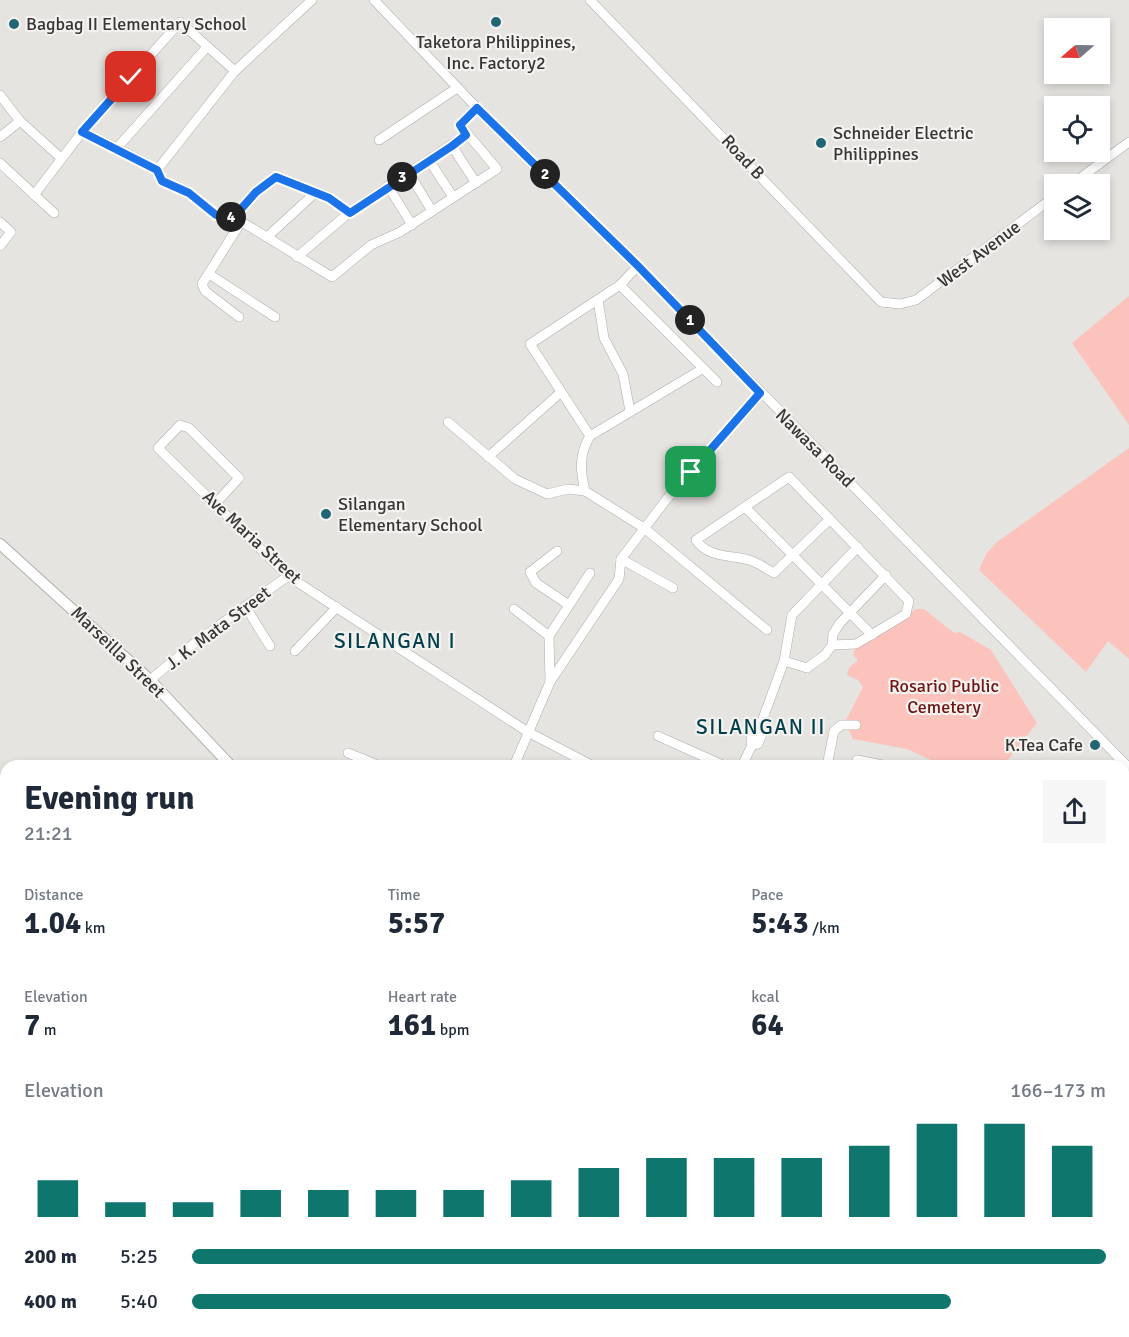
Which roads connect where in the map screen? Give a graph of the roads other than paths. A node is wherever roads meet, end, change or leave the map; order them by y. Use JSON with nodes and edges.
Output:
{"nodes":[{"id":1,"x":312,"y":0,"type":"edge"},
{"id":2,"x":374,"y":0,"type":"edge"},
{"id":3,"x":590,"y":0,"type":"edge"},
{"id":4,"x":206,"y":48,"type":"junction"},
{"id":5,"x":236,"y":71,"type":"junction"},
{"id":6,"x":457,"y":88,"type":"junction"},
{"id":7,"x":0,"y":95,"type":"edge"},
{"id":8,"x":477,"y":108,"type":"junction"},
{"id":9,"x":20,"y":121,"type":"junction"},
{"id":10,"x":82,"y":132,"type":"junction"},
{"id":11,"x":466,"y":135,"type":"junction"},
{"id":12,"x":0,"y":137,"type":"edge"},
{"id":13,"x":379,"y":140,"type":"dead end"},
{"id":14,"x":1129,"y":142,"type":"edge"},
{"id":15,"x":452,"y":146,"type":"junction"},
{"id":16,"x":117,"y":148,"type":"junction"},
{"id":17,"x":61,"y":158,"type":"junction"},
{"id":18,"x":429,"y":160,"type":"junction"},
{"id":19,"x":0,"y":163,"type":"edge"},
{"id":20,"x":157,"y":170,"type":"junction"},
{"id":21,"x":409,"y":172,"type":"junction"},
{"id":22,"x":1086,"y":174,"type":"edge"},
{"id":23,"x":476,"y":183,"type":"junction"},
{"id":24,"x":388,"y":186,"type":"junction"},
{"id":25,"x":315,"y":193,"type":"junction"},
{"id":26,"x":34,"y":195,"type":"junction"},
{"id":27,"x":453,"y":197,"type":"junction"},
{"id":28,"x":1044,"y":204,"type":"edge"},
{"id":29,"x":432,"y":211,"type":"junction"},
{"id":30,"x":54,"y":213,"type":"dead end"},
{"id":31,"x":350,"y":213,"type":"junction"},
{"id":32,"x":238,"y":220,"type":"junction"},
{"id":33,"x":0,"y":222,"type":"edge"},
{"id":34,"x":412,"y":225,"type":"junction"},
{"id":35,"x":267,"y":237,"type":"junction"},
{"id":36,"x":0,"y":246,"type":"edge"},
{"id":37,"x":297,"y":257,"type":"junction"},
{"id":38,"x":638,"y":266,"type":"junction"},
{"id":39,"x":209,"y":274,"type":"junction"},
{"id":40,"x":620,"y":285,"type":"junction"},
{"id":41,"x":598,"y":300,"type":"junction"},
{"id":42,"x":900,"y":304,"type":"joint"},
{"id":43,"x":239,"y":317,"type":"dead end"},
{"id":44,"x":275,"y":317,"type":"dead end"},
{"id":45,"x":702,"y":369,"type":"junction"},
{"id":46,"x":717,"y":382,"type":"dead end"},
{"id":47,"x":560,"y":393,"type":"junction"},
{"id":48,"x":760,"y":393,"type":"junction"},
{"id":49,"x":630,"y":411,"type":"junction"},
{"id":50,"x":448,"y":422,"type":"dead end"},
{"id":51,"x":590,"y":436,"type":"junction"},
{"id":52,"x":488,"y":457,"type":"junction"},
{"id":53,"x":585,"y":491,"type":"junction"},
{"id":54,"x":216,"y":503,"type":"junction"},
{"id":55,"x":745,"y":507,"type":"junction"},
{"id":56,"x":830,"y":519,"type":"junction"},
{"id":57,"x":644,"y":528,"type":"junction"},
{"id":58,"x":0,"y":543,"type":"edge"},
{"id":59,"x":858,"y":547,"type":"junction"},
{"id":60,"x":557,"y":551,"type":"dead end"},
{"id":61,"x":795,"y":555,"type":"junction"},
{"id":62,"x":621,"y":559,"type":"junction"},
{"id":63,"x":590,"y":573,"type":"dead end"},
{"id":64,"x":886,"y":575,"type":"junction"},
{"id":65,"x":288,"y":576,"type":"junction"},
{"id":66,"x":822,"y":583,"type":"junction"},
{"id":67,"x":673,"y":588,"type":"dead end"},
{"id":68,"x":569,"y":605,"type":"junction"},
{"id":69,"x":245,"y":606,"type":"junction"},
{"id":70,"x":337,"y":607,"type":"junction"},
{"id":71,"x":514,"y":609,"type":"dead end"},
{"id":72,"x":851,"y":611,"type":"junction"},
{"id":73,"x":767,"y":630,"type":"dead end"},
{"id":74,"x":872,"y":635,"type":"junction"},
{"id":75,"x":549,"y":636,"type":"junction"},
{"id":76,"x":832,"y":645,"type":"junction"},
{"id":77,"x":270,"y":646,"type":"dead end"},
{"id":78,"x":295,"y":651,"type":"dead end"},
{"id":79,"x":784,"y":661,"type":"junction"},
{"id":80,"x":150,"y":680,"type":"junction"},
{"id":81,"x":549,"y":682,"type":"junction"},
{"id":82,"x":856,"y":725,"type":"dead end"},
{"id":83,"x":528,"y":732,"type":"junction"},
{"id":84,"x":658,"y":736,"type":"dead end"},
{"id":85,"x":348,"y":753,"type":"dead end"},
{"id":86,"x":225,"y":760,"type":"edge"},
{"id":87,"x":365,"y":760,"type":"edge"},
{"id":88,"x":516,"y":760,"type":"edge"},
{"id":89,"x":582,"y":760,"type":"edge"},
{"id":90,"x":712,"y":760,"type":"edge"},
{"id":91,"x":745,"y":760,"type":"edge"},
{"id":92,"x":828,"y":760,"type":"edge"},
{"id":93,"x":1121,"y":760,"type":"edge"}],
"edges":[{"from":1,"to":5,"type":"street"},
{"from":2,"to":6,"type":"street","name":"Nawasa Road"},
{"from":3,"to":42,"type":"street","name":"Road B"},
{"from":4,"to":5,"type":"street"},
{"from":4,"to":10,"type":"street"},
{"from":4,"to":16,"type":"street"},
{"from":5,"to":20,"type":"street"},
{"from":6,"to":8,"type":"street","name":"Nawasa Road"},
{"from":6,"to":13,"type":"street"},
{"from":7,"to":9,"type":"street"},
{"from":8,"to":11,"type":"street"},
{"from":8,"to":38,"type":"street","name":"Nawasa Road"},
{"from":9,"to":12,"type":"street"},
{"from":9,"to":17,"type":"street"},
{"from":10,"to":16,"type":"street"},
{"from":10,"to":17,"type":"street"},
{"from":11,"to":15,"type":"street"},
{"from":11,"to":23,"type":"street"},
{"from":14,"to":22,"type":"street"},
{"from":15,"to":18,"type":"street"},
{"from":15,"to":23,"type":"street"},
{"from":16,"to":20,"type":"street"},
{"from":17,"to":26,"type":"street"},
{"from":18,"to":21,"type":"street"},
{"from":18,"to":27,"type":"street"},
{"from":19,"to":26,"type":"street"},
{"from":20,"to":32,"type":"street"},
{"from":21,"to":24,"type":"street"},
{"from":21,"to":29,"type":"street"},
{"from":23,"to":27,"type":"street"},
{"from":24,"to":31,"type":"street"},
{"from":24,"to":34,"type":"street"},
{"from":25,"to":31,"type":"street"},
{"from":25,"to":32,"type":"street"},
{"from":25,"to":35,"type":"street"},
{"from":26,"to":30,"type":"street"},
{"from":27,"to":29,"type":"street"},
{"from":28,"to":42,"type":"street","name":"West Avenue"},
{"from":29,"to":34,"type":"street"},
{"from":31,"to":37,"type":"street"},
{"from":32,"to":35,"type":"street"},
{"from":32,"to":39,"type":"street"},
{"from":33,"to":36,"type":"street"},
{"from":34,"to":37,"type":"street"},
{"from":35,"to":37,"type":"street"},
{"from":38,"to":40,"type":"street"},
{"from":38,"to":48,"type":"street","name":"Nawasa Road"},
{"from":39,"to":43,"type":"street"},
{"from":39,"to":44,"type":"street"},
{"from":40,"to":41,"type":"street"},
{"from":40,"to":45,"type":"street"},
{"from":41,"to":47,"type":"street"},
{"from":41,"to":49,"type":"street"},
{"from":45,"to":46,"type":"street"},
{"from":45,"to":49,"type":"street"},
{"from":47,"to":51,"type":"street"},
{"from":47,"to":52,"type":"street"},
{"from":48,"to":57,"type":"street"},
{"from":48,"to":93,"type":"street","name":"Nawasa Road"},
{"from":49,"to":51,"type":"street"},
{"from":50,"to":52,"type":"street"},
{"from":51,"to":53,"type":"street"},
{"from":52,"to":53,"type":"street"},
{"from":53,"to":57,"type":"street"},
{"from":54,"to":54,"type":"street","name":"Ave Maria Street"},
{"from":54,"to":65,"type":"street","name":"Ave Maria Street"},
{"from":55,"to":56,"type":"street"},
{"from":55,"to":61,"type":"street"},
{"from":55,"to":61,"type":"street"},
{"from":56,"to":59,"type":"street"},
{"from":56,"to":61,"type":"street"},
{"from":57,"to":62,"type":"street"},
{"from":57,"to":73,"type":"street"},
{"from":58,"to":80,"type":"main road","name":"Marseilla Street"},
{"from":59,"to":64,"type":"street"},
{"from":59,"to":66,"type":"street"},
{"from":60,"to":68,"type":"street"},
{"from":61,"to":66,"type":"street"},
{"from":62,"to":67,"type":"street"},
{"from":62,"to":81,"type":"street"},
{"from":63,"to":68,"type":"street"},
{"from":64,"to":72,"type":"street"},
{"from":64,"to":74,"type":"street"},
{"from":65,"to":69,"type":"street","name":"J. K. Mata Street"},
{"from":65,"to":70,"type":"street","name":"Ave Maria Street"},
{"from":66,"to":72,"type":"street"},
{"from":66,"to":79,"type":"street"},
{"from":68,"to":75,"type":"street"},
{"from":69,"to":77,"type":"street"},
{"from":69,"to":80,"type":"street","name":"J. K. Mata Street"},
{"from":70,"to":78,"type":"street"},
{"from":70,"to":83,"type":"street","name":"Ave Maria Street"},
{"from":71,"to":75,"type":"street"},
{"from":72,"to":74,"type":"street"},
{"from":72,"to":76,"type":"street"},
{"from":74,"to":76,"type":"street"},
{"from":75,"to":81,"type":"street"},
{"from":76,"to":79,"type":"street"},
{"from":79,"to":91,"type":"street"},
{"from":80,"to":86,"type":"main road","name":"Marseilla Street"},
{"from":81,"to":83,"type":"street"},
{"from":82,"to":92,"type":"street"},
{"from":83,"to":88,"type":"street"},
{"from":83,"to":89,"type":"street","name":"Ave Maria Street"},
{"from":84,"to":90,"type":"street"},
{"from":85,"to":87,"type":"street"}]}
